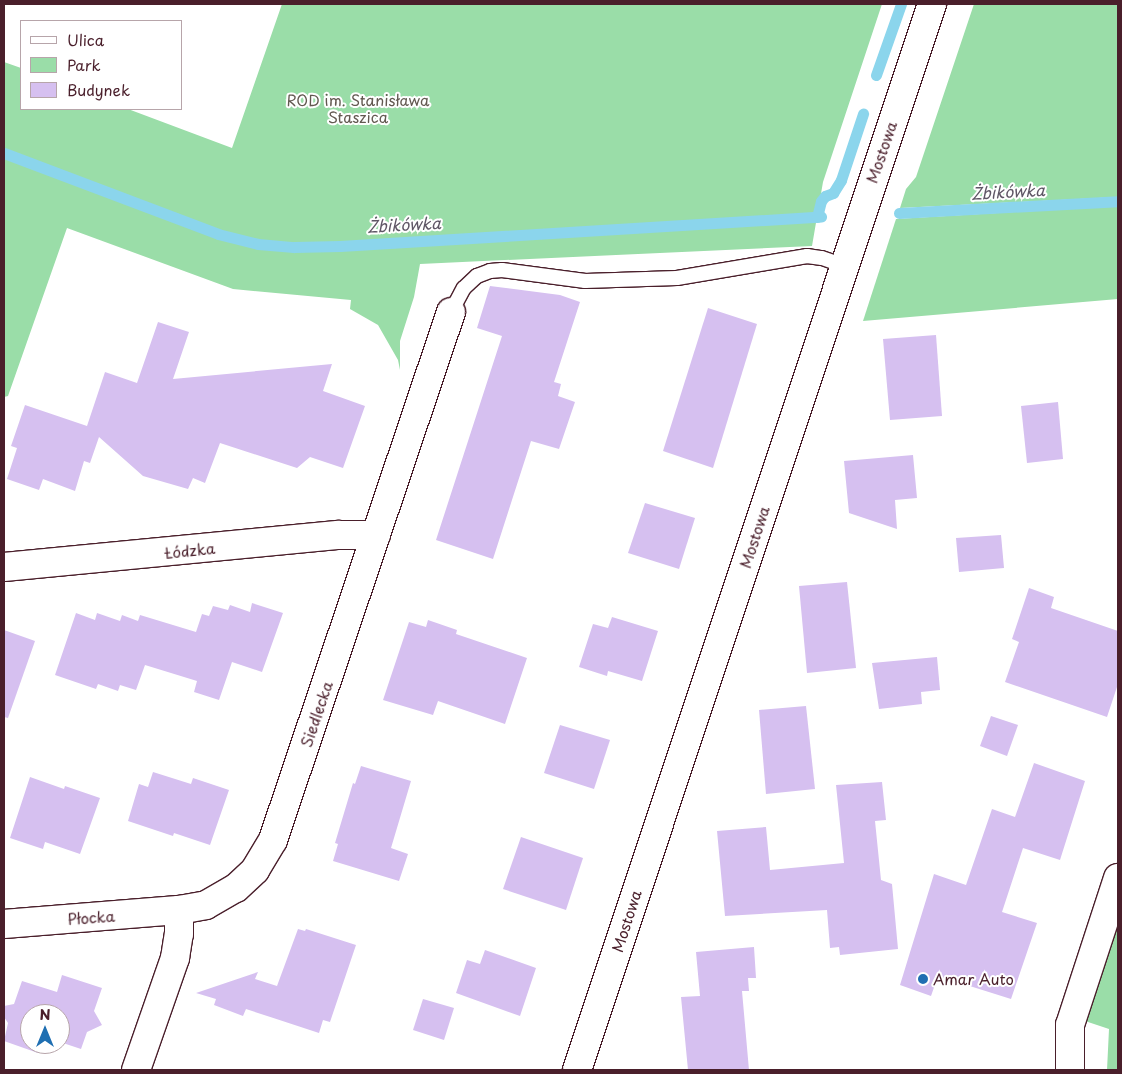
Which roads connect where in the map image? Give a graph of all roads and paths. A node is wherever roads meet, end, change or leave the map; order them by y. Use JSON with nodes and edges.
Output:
{"nodes":[{"id":1,"x":932,"y":4,"type":"edge"},
{"id":2,"x":845,"y":266,"type":"junction"},
{"id":3,"x":451,"y":312,"type":"joint"},
{"id":4,"x":376,"y":535,"type":"junction"},
{"id":5,"x":4,"y":567,"type":"edge"},
{"id":6,"x":1118,"y":878,"type":"edge"},
{"id":7,"x":179,"y":910,"type":"junction"},
{"id":8,"x":4,"y":924,"type":"edge"},
{"id":9,"x":136,"y":1070,"type":"edge"},
{"id":10,"x":577,"y":1070,"type":"edge"},
{"id":11,"x":1070,"y":1070,"type":"edge"}],
"edges":[{"from":1,"to":2,"type":"street","name":"Mostowa"},
{"from":2,"to":3,"type":"lane"},
{"from":2,"to":10,"type":"street","name":"Mostowa"},
{"from":3,"to":4,"type":"street","name":"Siedlecka"},
{"from":4,"to":5,"type":"street","name":"Łódzka"},
{"from":4,"to":7,"type":"street","name":"Siedlecka"},
{"from":6,"to":11,"type":"street"},
{"from":7,"to":8,"type":"street","name":"Płocka"},
{"from":7,"to":9,"type":"street"}]}
